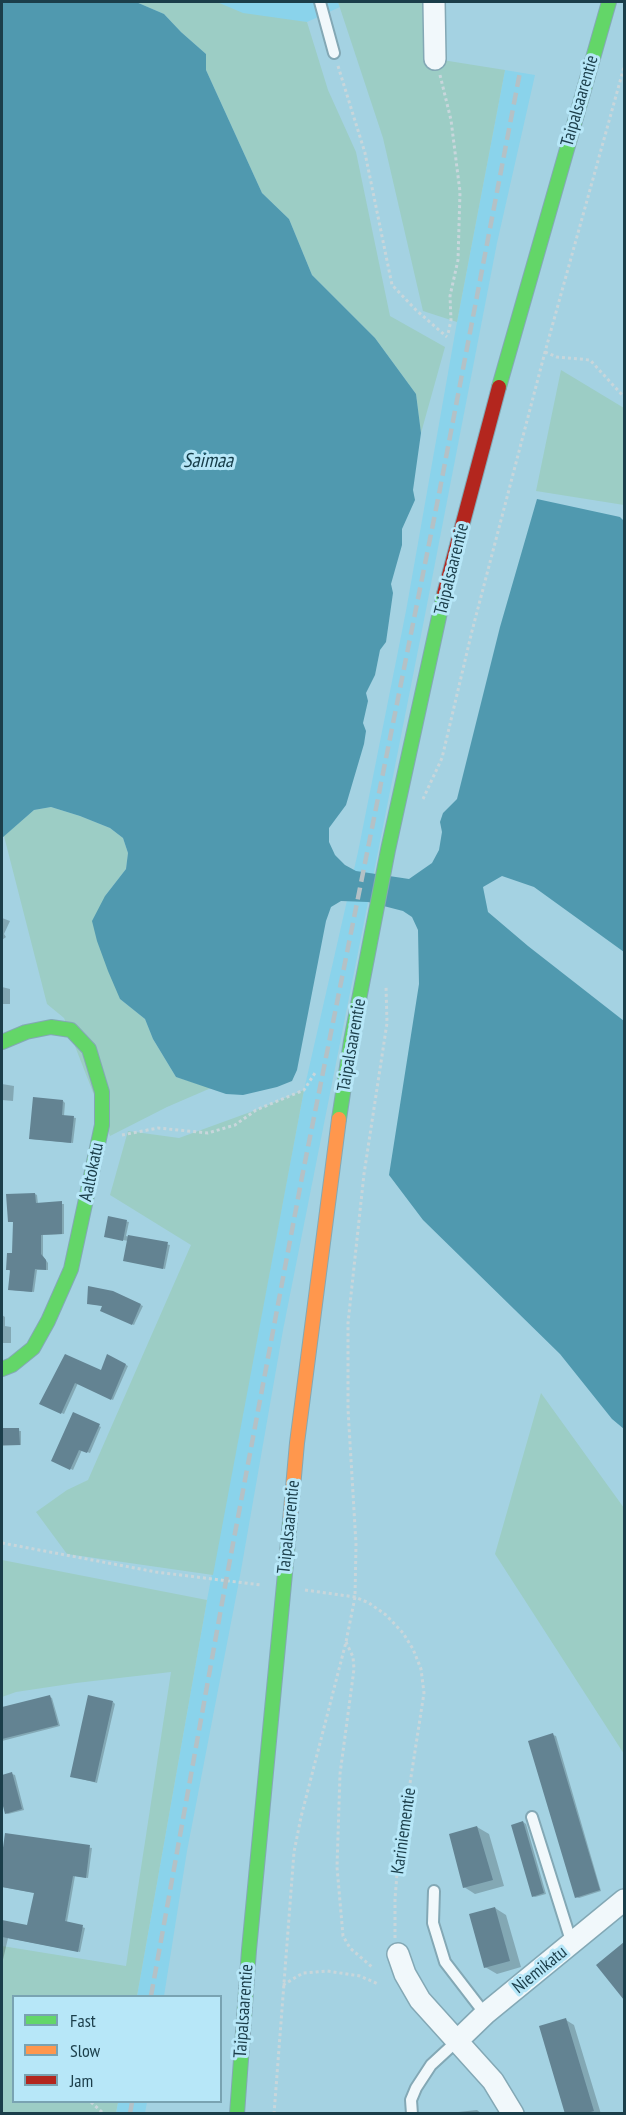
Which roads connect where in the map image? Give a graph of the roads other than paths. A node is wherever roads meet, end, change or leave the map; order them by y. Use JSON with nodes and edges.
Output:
{"nodes":[{"id":1,"x":320,"y":2,"type":"edge"},
{"id":2,"x":435,"y":2,"type":"edge"},
{"id":3,"x":609,"y":2,"type":"edge"},
{"id":4,"x":334,"y":53,"type":"road end"},
{"id":5,"x":435,"y":59,"type":"road end"},
{"id":6,"x":2,"y":1042,"type":"edge"},
{"id":7,"x":2,"y":1369,"type":"edge"},
{"id":8,"x":532,"y":1817,"type":"dead end"},
{"id":9,"x":434,"y":1891,"type":"dead end"},
{"id":10,"x":624,"y":1900,"type":"edge"},
{"id":11,"x":572,"y":1944,"type":"junction"},
{"id":12,"x":398,"y":1954,"type":"road end"},
{"id":13,"x":485,"y":2014,"type":"junction"},
{"id":14,"x":457,"y":2041,"type":"junction"},
{"id":15,"x":237,"y":2114,"type":"edge"},
{"id":16,"x":412,"y":2114,"type":"edge"},
{"id":17,"x":513,"y":2114,"type":"edge"}],
"edges":[{"from":1,"to":4,"type":"lane"},
{"from":2,"to":5,"type":"street"},
{"from":3,"to":15,"type":"main road","name":"Taipalsaarentie"},
{"from":6,"to":7,"type":"main road","name":"Aaltokatu"},
{"from":8,"to":11,"type":"lane"},
{"from":9,"to":13,"type":"lane"},
{"from":10,"to":11,"type":"street","name":"Niemikatu"},
{"from":11,"to":13,"type":"street","name":"Niemikatu"},
{"from":12,"to":14,"type":"street"},
{"from":13,"to":14,"type":"street","name":"Niemikatu"},
{"from":14,"to":16,"type":"lane"},
{"from":14,"to":17,"type":"street"}]}
